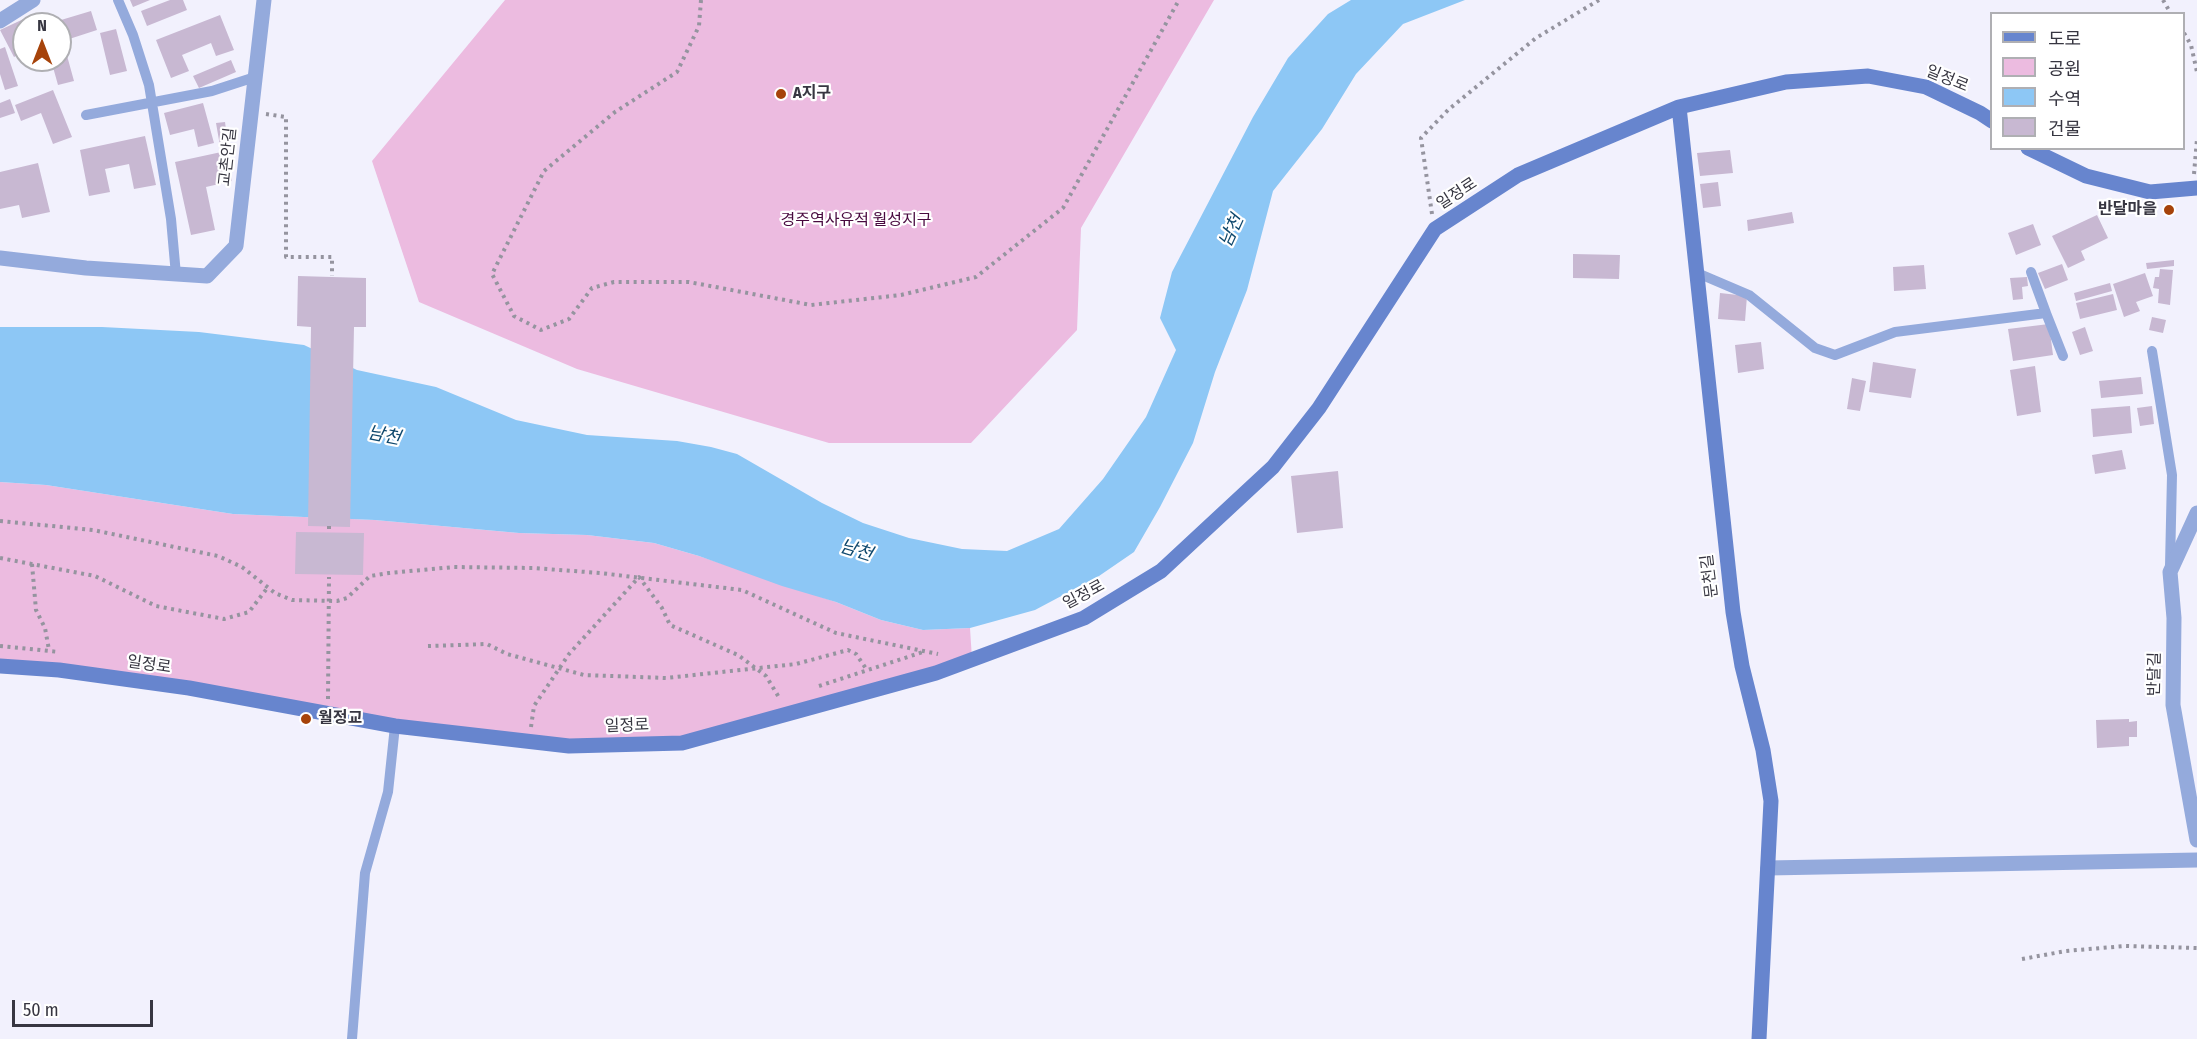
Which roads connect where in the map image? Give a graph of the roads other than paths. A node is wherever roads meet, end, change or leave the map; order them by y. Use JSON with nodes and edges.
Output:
{"nodes":[{"id":1,"x":33,"y":0,"type":"edge"},
{"id":2,"x":118,"y":0,"type":"edge"},
{"id":3,"x":264,"y":0,"type":"edge"},
{"id":4,"x":0,"y":21,"type":"edge"},
{"id":5,"x":255,"y":77,"type":"junction"},
{"id":6,"x":152,"y":102,"type":"junction"},
{"id":7,"x":1679,"y":107,"type":"junction"},
{"id":8,"x":86,"y":115,"type":"dead end"},
{"id":9,"x":1990,"y":120,"type":"edge"},
{"id":10,"x":2032,"y":150,"type":"edge"},
{"id":11,"x":2195,"y":188,"type":"edge"},
{"id":12,"x":0,"y":258,"type":"edge"},
{"id":13,"x":1695,"y":272,"type":"junction"},
{"id":14,"x":2031,"y":272,"type":"dead end"},
{"id":15,"x":176,"y":276,"type":"junction"},
{"id":16,"x":2046,"y":313,"type":"junction"},
{"id":17,"x":2152,"y":351,"type":"dead end"},
{"id":18,"x":2063,"y":356,"type":"dead end"},
{"id":19,"x":2197,"y":513,"type":"edge"},
{"id":20,"x":2170,"y":572,"type":"junction"},
{"id":21,"x":0,"y":666,"type":"edge"},
{"id":22,"x":395,"y":726,"type":"junction"},
{"id":23,"x":2197,"y":840,"type":"edge"},
{"id":24,"x":2197,"y":860,"type":"edge"},
{"id":25,"x":1768,"y":868,"type":"junction"},
{"id":26,"x":352,"y":1039,"type":"edge"},
{"id":27,"x":1759,"y":1039,"type":"edge"}],
"edges":[{"from":1,"to":4,"type":"street"},
{"from":2,"to":6,"type":"lane"},
{"from":3,"to":5,"type":"street","name":"교촌안길"},
{"from":5,"to":6,"type":"lane"},
{"from":5,"to":15,"type":"street","name":"교촌안길"},
{"from":6,"to":8,"type":"lane"},
{"from":6,"to":15,"type":"lane"},
{"from":7,"to":9,"type":"street","name":"일정로"},
{"from":7,"to":13,"type":"street","name":"문천길"},
{"from":7,"to":22,"type":"street","name":"일정로"},
{"from":10,"to":11,"type":"street"},
{"from":12,"to":15,"type":"street","name":"교촌안길"},
{"from":13,"to":16,"type":"lane"},
{"from":13,"to":25,"type":"street","name":"문천길"},
{"from":14,"to":16,"type":"lane"},
{"from":16,"to":18,"type":"lane"},
{"from":17,"to":20,"type":"lane"},
{"from":19,"to":20,"type":"street","name":"반달길"},
{"from":20,"to":23,"type":"street","name":"반달길"},
{"from":21,"to":22,"type":"street","name":"일정로"},
{"from":22,"to":26,"type":"lane"},
{"from":24,"to":25,"type":"street"},
{"from":25,"to":27,"type":"street","name":"문천길"}]}
